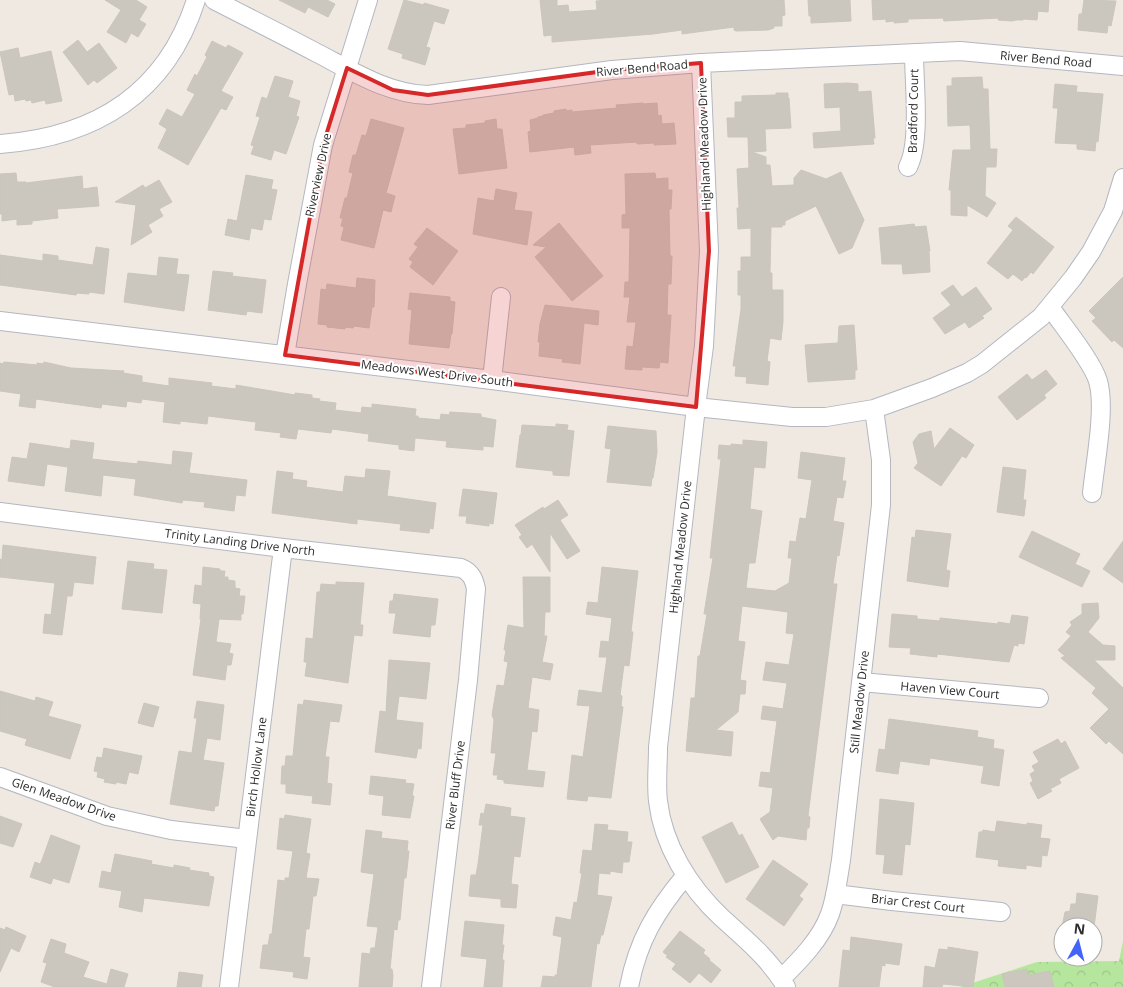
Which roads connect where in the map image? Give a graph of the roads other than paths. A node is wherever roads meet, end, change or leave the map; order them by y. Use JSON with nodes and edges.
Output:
{"nodes":[{"id":1,"x":196,"y":0,"type":"edge"},
{"id":2,"x":214,"y":0,"type":"edge"},
{"id":3,"x":368,"y":0,"type":"edge"},
{"id":4,"x":914,"y":53,"type":"junction"},
{"id":5,"x":701,"y":63,"type":"junction"},
{"id":6,"x":1123,"y":66,"type":"edge"},
{"id":7,"x":347,"y":68,"type":"junction"},
{"id":8,"x":0,"y":144,"type":"edge"},
{"id":9,"x":908,"y":168,"type":"dead end"},
{"id":10,"x":1123,"y":178,"type":"edge"},
{"id":11,"x":501,"y":297,"type":"dead end"},
{"id":12,"x":1050,"y":307,"type":"junction"},
{"id":13,"x":0,"y":321,"type":"edge"},
{"id":14,"x":286,"y":355,"type":"junction"},
{"id":15,"x":492,"y":380,"type":"junction"},
{"id":16,"x":696,"y":407,"type":"junction"},
{"id":17,"x":874,"y":409,"type":"junction"},
{"id":18,"x":1092,"y":493,"type":"dead end"},
{"id":19,"x":0,"y":512,"type":"edge"},
{"id":20,"x":283,"y":548,"type":"junction"},
{"id":21,"x":474,"y":582,"type":"joint"},
{"id":22,"x":861,"y":682,"type":"junction"},
{"id":23,"x":1039,"y":698,"type":"dead end"},
{"id":24,"x":0,"y":777,"type":"edge"},
{"id":25,"x":247,"y":839,"type":"junction"},
{"id":26,"x":686,"y":875,"type":"junction"},
{"id":27,"x":835,"y":894,"type":"junction"},
{"id":28,"x":1001,"y":912,"type":"dead end"},
{"id":29,"x":783,"y":983,"type":"edge"},
{"id":30,"x":229,"y":987,"type":"edge"},
{"id":31,"x":431,"y":987,"type":"edge"},
{"id":32,"x":629,"y":987,"type":"edge"}],
"edges":[{"from":1,"to":8,"type":"street"},
{"from":2,"to":7,"type":"street","name":"River Bend Road"},
{"from":3,"to":7,"type":"street","name":"Riverview Drive"},
{"from":4,"to":5,"type":"street","name":"River Bend Road"},
{"from":4,"to":6,"type":"street","name":"River Bend Road"},
{"from":4,"to":9,"type":"street","name":"Bradford Court"},
{"from":5,"to":7,"type":"street","name":"River Bend Road"},
{"from":5,"to":16,"type":"street","name":"Highland Meadow Drive"},
{"from":7,"to":14,"type":"street","name":"Riverview Drive"},
{"from":10,"to":12,"type":"street","name":"Meadows West Drive South"},
{"from":11,"to":15,"type":"street"},
{"from":12,"to":17,"type":"street","name":"Meadows West Drive South"},
{"from":12,"to":18,"type":"street"},
{"from":13,"to":14,"type":"street","name":"Meadows West Drive South"},
{"from":14,"to":15,"type":"street","name":"Meadows West Drive South"},
{"from":15,"to":16,"type":"street","name":"Meadows West Drive South"},
{"from":16,"to":17,"type":"street","name":"Meadows West Drive South"},
{"from":16,"to":26,"type":"street","name":"Highland Meadow Drive"},
{"from":17,"to":22,"type":"street","name":"Still Meadow Drive"},
{"from":19,"to":20,"type":"street","name":"Trinity Landing Drive North"},
{"from":20,"to":21,"type":"street","name":"Trinity Landing Drive North"},
{"from":20,"to":25,"type":"street","name":"Birch Hollow Lane"},
{"from":21,"to":31,"type":"street","name":"River Bluff Drive"},
{"from":22,"to":23,"type":"street","name":"Haven View Court"},
{"from":22,"to":27,"type":"street","name":"Still Meadow Drive"},
{"from":24,"to":25,"type":"street","name":"Glen Meadow Drive"},
{"from":25,"to":30,"type":"street","name":"Birch Hollow Lane"},
{"from":26,"to":29,"type":"street","name":"Highland Meadow Drive"},
{"from":26,"to":32,"type":"street"},
{"from":27,"to":28,"type":"street","name":"Briar Crest Court"},
{"from":27,"to":29,"type":"street","name":"Still Meadow Drive"}]}
